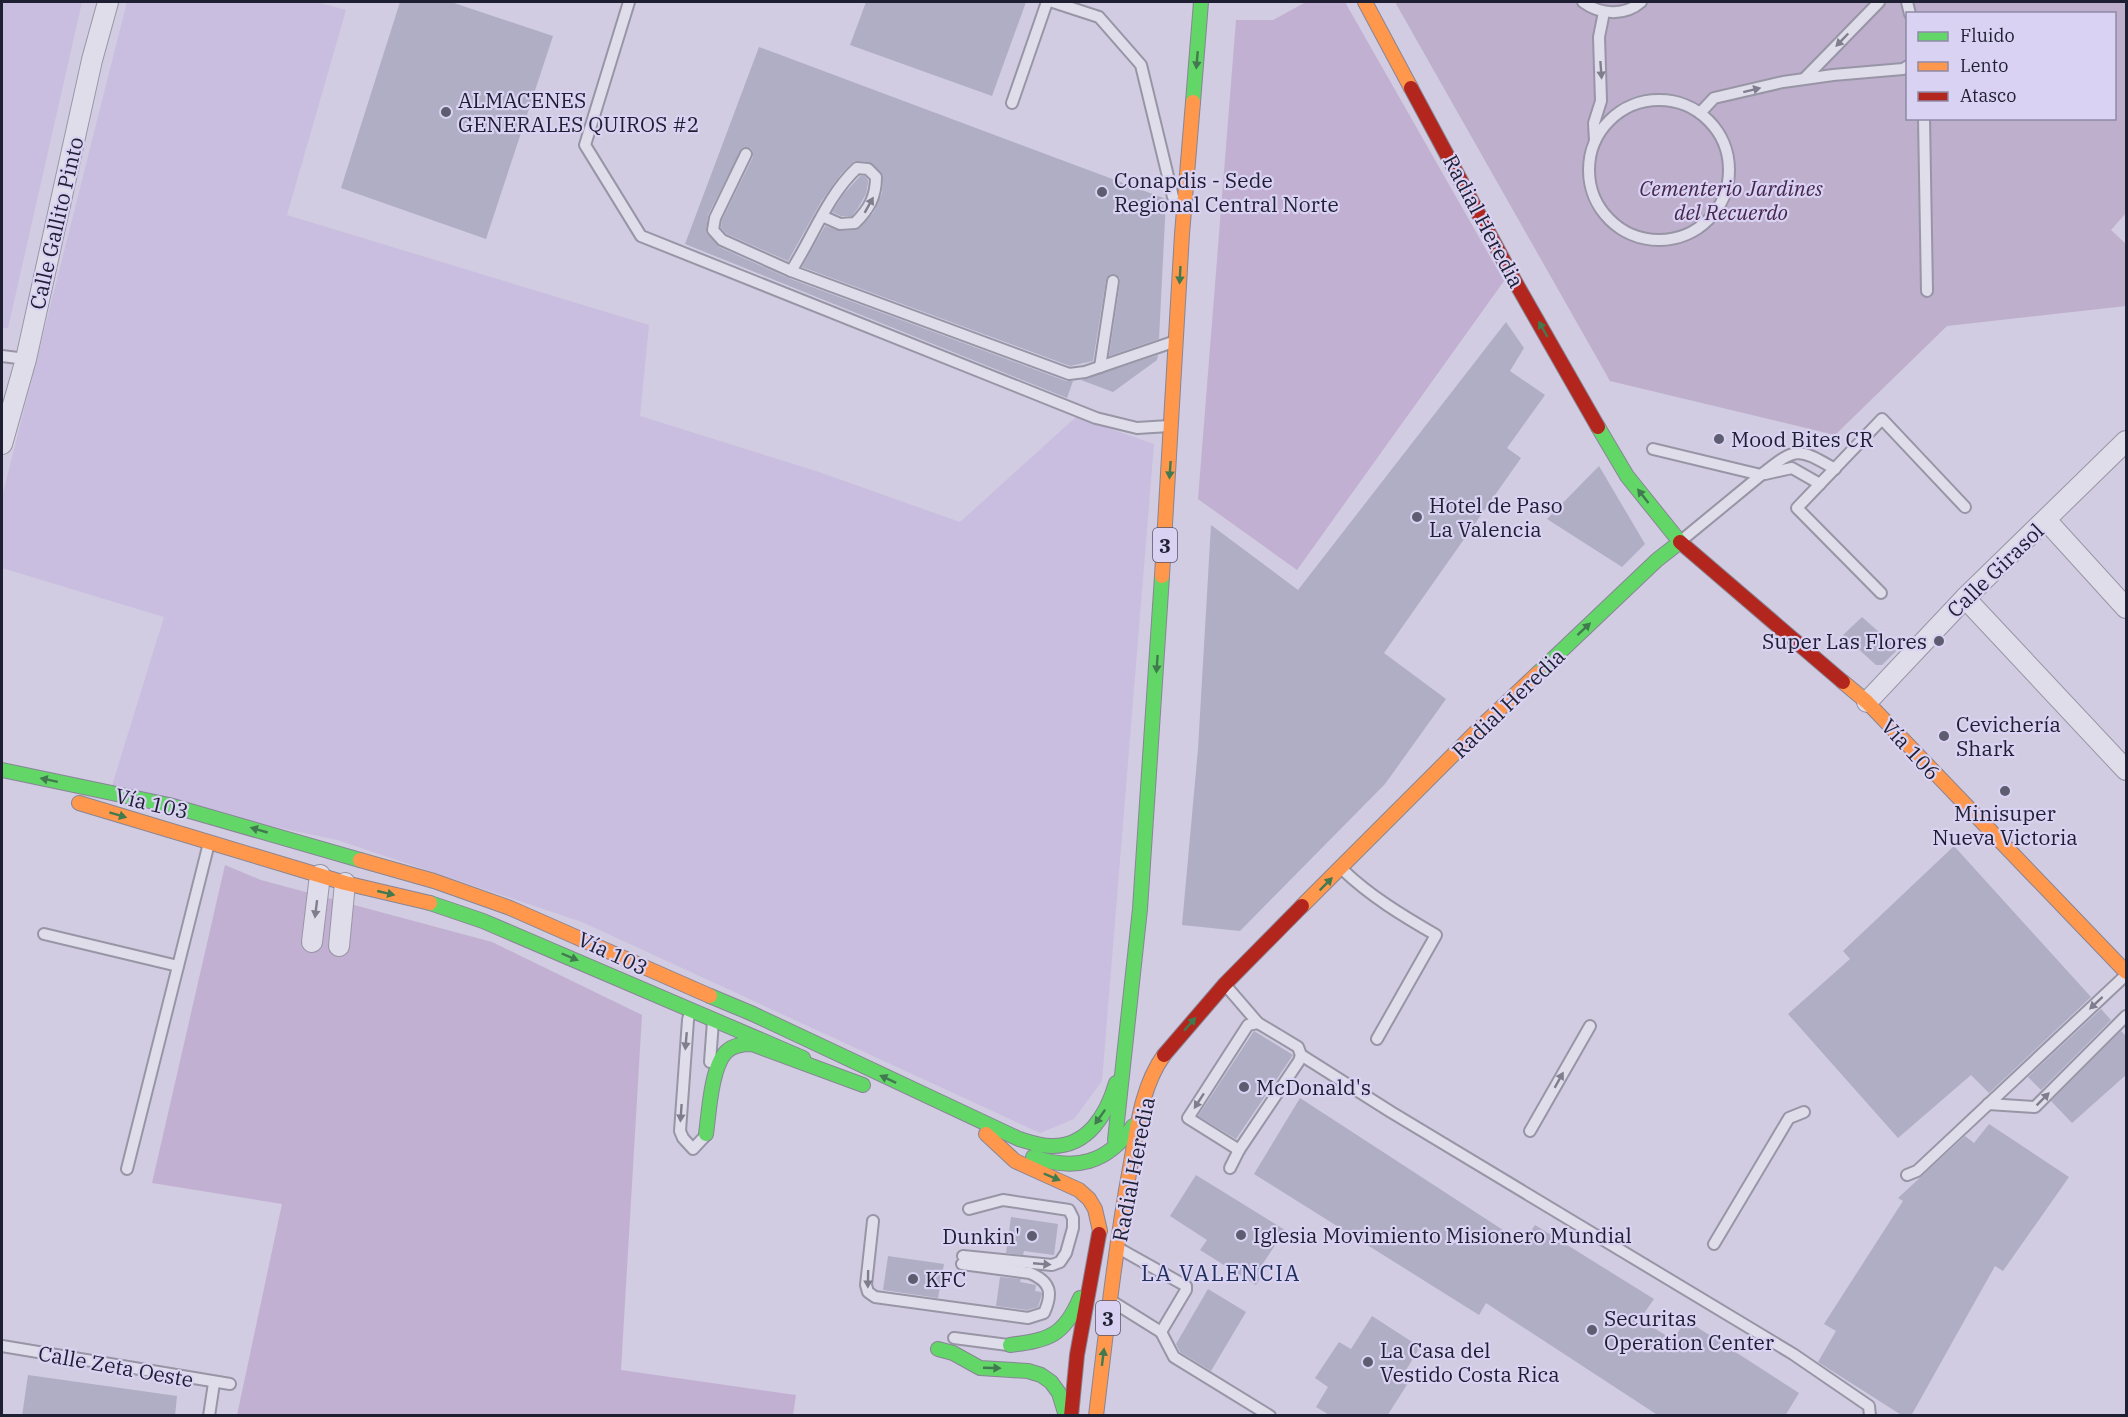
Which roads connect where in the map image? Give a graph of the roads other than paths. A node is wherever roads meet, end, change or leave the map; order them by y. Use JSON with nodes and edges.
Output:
{"nodes":[{"id":1,"x":108,"y":2,"type":"edge"},
{"id":2,"x":629,"y":2,"type":"edge"},
{"id":3,"x":1047,"y":2,"type":"edge"},
{"id":4,"x":1053,"y":2,"type":"edge"},
{"id":5,"x":1201,"y":2,"type":"edge"},
{"id":6,"x":1352,"y":2,"type":"edge"},
{"id":7,"x":1365,"y":2,"type":"edge"},
{"id":8,"x":1583,"y":2,"type":"edge"},
{"id":9,"x":1641,"y":2,"type":"edge"},
{"id":10,"x":1879,"y":2,"type":"edge"},
{"id":11,"x":1604,"y":12,"type":"junction"},
{"id":12,"x":1906,"y":67,"type":"edge"},
{"id":13,"x":1805,"y":78,"type":"junction"},
{"id":14,"x":1012,"y":103,"type":"dead end"},
{"id":15,"x":1700,"y":113,"type":"junction"},
{"id":16,"x":1924,"y":120,"type":"edge"},
{"id":17,"x":1594,"y":141,"type":"junction"},
{"id":18,"x":746,"y":154,"type":"dead end"},
{"id":19,"x":822,"y":216,"type":"junction"},
{"id":20,"x":1182,"y":234,"type":"junction"},
{"id":21,"x":1508,"y":266,"type":"junction"},
{"id":22,"x":791,"y":271,"type":"junction"},
{"id":23,"x":1113,"y":281,"type":"dead end"},
{"id":24,"x":1927,"y":291,"type":"dead end"},
{"id":25,"x":1177,"y":341,"type":"junction"},
{"id":26,"x":2,"y":356,"type":"edge"},
{"id":27,"x":26,"y":359,"type":"junction"},
{"id":28,"x":1100,"y":367,"type":"junction"},
{"id":29,"x":1173,"y":426,"type":"junction"},
{"id":30,"x":2126,"y":443,"type":"edge"},
{"id":31,"x":2,"y":444,"type":"edge"},
{"id":32,"x":1653,"y":449,"type":"dead end"},
{"id":33,"x":1835,"y":470,"type":"junction"},
{"id":34,"x":1761,"y":475,"type":"junction"},
{"id":35,"x":1820,"y":484,"type":"junction"},
{"id":36,"x":1965,"y":507,"type":"dead end"},
{"id":37,"x":2046,"y":520,"type":"junction"},
{"id":38,"x":1680,"y":542,"type":"junction"},
{"id":39,"x":1881,"y":593,"type":"dead end"},
{"id":40,"x":1965,"y":598,"type":"junction"},
{"id":41,"x":2127,"y":608,"type":"edge"},
{"id":42,"x":1867,"y":702,"type":"junction"},
{"id":43,"x":2,"y":770,"type":"edge"},
{"id":44,"x":2127,"y":771,"type":"edge"},
{"id":45,"x":2,"y":782,"type":"edge"},
{"id":46,"x":74,"y":785,"type":"junction"},
{"id":47,"x":36,"y":791,"type":"dead end"},
{"id":48,"x":67,"y":800,"type":"dead end"},
{"id":49,"x":209,"y":843,"type":"junction"},
{"id":50,"x":1342,"y":869,"type":"junction"},
{"id":51,"x":334,"y":875,"type":"junction"},
{"id":52,"x":1140,"y":909,"type":"junction"},
{"id":53,"x":44,"y":934,"type":"dead end"},
{"id":54,"x":312,"y":942,"type":"dead end"},
{"id":55,"x":339,"y":946,"type":"dead end"},
{"id":56,"x":178,"y":966,"type":"junction"},
{"id":57,"x":2127,"y":973,"type":"edge"},
{"id":58,"x":675,"y":982,"type":"junction"},
{"id":59,"x":1225,"y":984,"type":"junction"},
{"id":60,"x":707,"y":1005,"type":"junction"},
{"id":61,"x":1143,"y":1007,"type":"dead end"},
{"id":62,"x":690,"y":1011,"type":"junction"},
{"id":63,"x":753,"y":1014,"type":"junction"},
{"id":64,"x":2127,"y":1016,"type":"edge"},
{"id":65,"x":713,"y":1021,"type":"junction"},
{"id":66,"x":1129,"y":1022,"type":"junction"},
{"id":67,"x":1258,"y":1023,"type":"junction"},
{"id":68,"x":1590,"y":1026,"type":"dead end"},
{"id":69,"x":1158,"y":1034,"type":"dead end"},
{"id":70,"x":1377,"y":1039,"type":"dead end"},
{"id":71,"x":1175,"y":1041,"type":"junction"},
{"id":72,"x":1301,"y":1055,"type":"junction"},
{"id":73,"x":896,"y":1096,"type":"dead end"},
{"id":74,"x":1988,"y":1104,"type":"junction"},
{"id":75,"x":1140,"y":1112,"type":"junction"},
{"id":76,"x":1804,"y":1112,"type":"dead end"},
{"id":77,"x":1530,"y":1131,"type":"dead end"},
{"id":78,"x":706,"y":1134,"type":"junction"},
{"id":79,"x":986,"y":1134,"type":"junction"},
{"id":80,"x":1239,"y":1150,"type":"junction"},
{"id":81,"x":1113,"y":1157,"type":"junction"},
{"id":82,"x":1230,"y":1168,"type":"dead end"},
{"id":83,"x":127,"y":1169,"type":"dead end"},
{"id":84,"x":1907,"y":1175,"type":"dead end"},
{"id":85,"x":1106,"y":1197,"type":"dead end"},
{"id":86,"x":969,"y":1209,"type":"dead end"},
{"id":87,"x":873,"y":1221,"type":"dead end"},
{"id":88,"x":1100,"y":1232,"type":"junction"},
{"id":89,"x":1714,"y":1244,"type":"dead end"},
{"id":90,"x":1118,"y":1248,"type":"junction"},
{"id":91,"x":1094,"y":1264,"type":"junction"},
{"id":92,"x":1110,"y":1300,"type":"junction"},
{"id":93,"x":1161,"y":1332,"type":"junction"},
{"id":94,"x":954,"y":1338,"type":"dead end"},
{"id":95,"x":1010,"y":1345,"type":"junction"},
{"id":96,"x":2,"y":1346,"type":"edge"},
{"id":97,"x":938,"y":1349,"type":"dead end"},
{"id":98,"x":1044,"y":1350,"type":"dead end"},
{"id":99,"x":1071,"y":1354,"type":"junction"},
{"id":100,"x":214,"y":1383,"type":"junction"},
{"id":101,"x":230,"y":1384,"type":"dead end"},
{"id":102,"x":209,"y":1416,"type":"edge"},
{"id":103,"x":1066,"y":1416,"type":"edge"},
{"id":104,"x":1071,"y":1416,"type":"edge"},
{"id":105,"x":1083,"y":1416,"type":"edge"},
{"id":106,"x":1096,"y":1416,"type":"edge"},
{"id":107,"x":1270,"y":1416,"type":"edge"},
{"id":108,"x":1870,"y":1416,"type":"edge"}],
"edges":[{"from":1,"to":27,"type":"street","name":"Calle Gallito Pinto"},
{"from":2,"to":29,"type":"lane"},
{"from":3,"to":14,"type":"lane"},
{"from":4,"to":20,"type":"lane"},
{"from":5,"to":20,"type":"main road","name":"Radial Heredia","number":"3","one_way":true},
{"from":6,"to":21,"type":"main road"},
{"from":7,"to":21,"type":"main road","name":"Radial Heredia"},
{"from":8,"to":11,"type":"lane"},
{"from":9,"to":11,"type":"lane"},
{"from":10,"to":13,"type":"lane","one_way":true},
{"from":11,"to":17,"type":"lane","one_way":true},
{"from":12,"to":13,"type":"lane"},
{"from":15,"to":13,"type":"lane","one_way":true},
{"from":15,"to":17,"type":"lane"},
{"from":15,"to":17,"type":"lane"},
{"from":16,"to":24,"type":"lane"},
{"from":18,"to":22,"type":"lane"},
{"from":19,"to":19,"type":"lane","one_way":true},
{"from":19,"to":22,"type":"lane"},
{"from":20,"to":25,"type":"main road","name":"Radial Heredia","number":"3","one_way":true},
{"from":38,"to":21,"type":"main road","name":"Radial Heredia","one_way":true},
{"from":22,"to":28,"type":"lane"},
{"from":23,"to":28,"type":"lane"},
{"from":25,"to":28,"type":"lane"},
{"from":25,"to":29,"type":"main road","name":"Radial Heredia","number":"3"},
{"from":26,"to":27,"type":"lane"},
{"from":27,"to":31,"type":"street","name":"Calle Gallito Pinto"},
{"from":29,"to":52,"type":"main road","name":"Radial Heredia","number":"3","one_way":true},
{"from":30,"to":37,"type":"street","name":"Calle Girasol"},
{"from":32,"to":34,"type":"lane"},
{"from":33,"to":34,"type":"lane"},
{"from":33,"to":35,"type":"lane"},
{"from":33,"to":36,"type":"lane"},
{"from":34,"to":35,"type":"lane"},
{"from":34,"to":38,"type":"lane"},
{"from":35,"to":39,"type":"lane"},
{"from":37,"to":40,"type":"street","name":"Calle Girasol"},
{"from":37,"to":41,"type":"street"},
{"from":38,"to":42,"type":"main road","name":"Vía 106"},
{"from":50,"to":38,"type":"main road","name":"Radial Heredia","number":"3","one_way":true},
{"from":40,"to":42,"type":"street","name":"Calle Girasol"},
{"from":40,"to":44,"type":"street"},
{"from":42,"to":57,"type":"main road","name":"Vía 106"},
{"from":46,"to":43,"type":"main road","name":"Vía 103","one_way":true},
{"from":45,"to":47,"type":"main road"},
{"from":46,"to":51,"type":"main road"},
{"from":58,"to":46,"type":"main road","name":"Vía 103","one_way":true},
{"from":48,"to":49,"type":"main road","name":"Vía 103","one_way":true},
{"from":49,"to":51,"type":"main road","name":"Vía 103"},
{"from":49,"to":56,"type":"lane"},
{"from":59,"to":50,"type":"main road","name":"Radial Heredia","number":"3","one_way":true},
{"from":50,"to":70,"type":"lane"},
{"from":51,"to":54,"type":"street","one_way":true},
{"from":51,"to":55,"type":"street"},
{"from":51,"to":58,"type":"main road"},
{"from":51,"to":62,"type":"main road","name":"Vía 103","one_way":true},
{"from":52,"to":61,"type":"main road"},
{"from":52,"to":66,"type":"main road","name":"Radial Heredia","number":"3"},
{"from":53,"to":56,"type":"lane"},
{"from":56,"to":83,"type":"lane"},
{"from":57,"to":74,"type":"lane","one_way":true},
{"from":58,"to":60,"type":"main road"},
{"from":58,"to":63,"type":"main road","name":"Vía 103"},
{"from":59,"to":67,"type":"lane"},
{"from":71,"to":59,"type":"main road","name":"Radial Heredia","number":"3","one_way":true},
{"from":60,"to":62,"type":"main road"},
{"from":60,"to":63,"type":"main road"},
{"from":60,"to":65,"type":"main road"},
{"from":62,"to":65,"type":"main road","name":"Vía 103"},
{"from":62,"to":78,"type":"lane","one_way":true},
{"from":66,"to":63,"type":"main road","name":"Vía 103","one_way":true},
{"from":74,"to":64,"type":"lane","one_way":true},
{"from":65,"to":78,"type":"lane"},
{"from":65,"to":78,"type":"main road","name":"Vía 103"},
{"from":66,"to":81,"type":"main road","name":"Radial Heredia","number":"3"},
{"from":67,"to":72,"type":"lane"},
{"from":67,"to":80,"type":"lane","one_way":true},
{"from":77,"to":68,"type":"lane","one_way":true},
{"from":69,"to":71,"type":"main road"},
{"from":71,"to":75,"type":"main road","name":"Radial Heredia","number":"3"},
{"from":72,"to":80,"type":"lane"},
{"from":72,"to":108,"type":"lane"},
{"from":73,"to":79,"type":"main road"},
{"from":74,"to":84,"type":"lane"},
{"from":75,"to":81,"type":"main road"},
{"from":75,"to":90,"type":"main road","name":"Radial Heredia","number":"3"},
{"from":76,"to":89,"type":"lane"},
{"from":79,"to":81,"type":"main road"},
{"from":79,"to":88,"type":"main road","one_way":true},
{"from":80,"to":82,"type":"lane"},
{"from":85,"to":88,"type":"main road","name":"Radial Heredia","number":"3"},
{"from":87,"to":86,"type":"lane","one_way":true},
{"from":88,"to":91,"type":"main road","name":"Radial Heredia","number":"3"},
{"from":90,"to":92,"type":"main road","name":"Radial Heredia","number":"3"},
{"from":90,"to":93,"type":"lane"},
{"from":91,"to":95,"type":"main road"},
{"from":91,"to":99,"type":"main road","name":"Radial Heredia","number":"3"},
{"from":92,"to":93,"type":"lane"},
{"from":106,"to":92,"type":"main road","name":"Radial Heredia","number":"3","one_way":true},
{"from":93,"to":107,"type":"lane"},
{"from":94,"to":95,"type":"lane"},
{"from":95,"to":98,"type":"lane"},
{"from":96,"to":100,"type":"lane","name":"Calle Zeta Oeste"},
{"from":97,"to":103,"type":"main road","one_way":true},
{"from":99,"to":104,"type":"main road","name":"Radial Heredia","number":"3"},
{"from":99,"to":105,"type":"main road"},
{"from":100,"to":101,"type":"lane","name":"Calle Zeta Oeste"},
{"from":100,"to":102,"type":"lane"}]}
